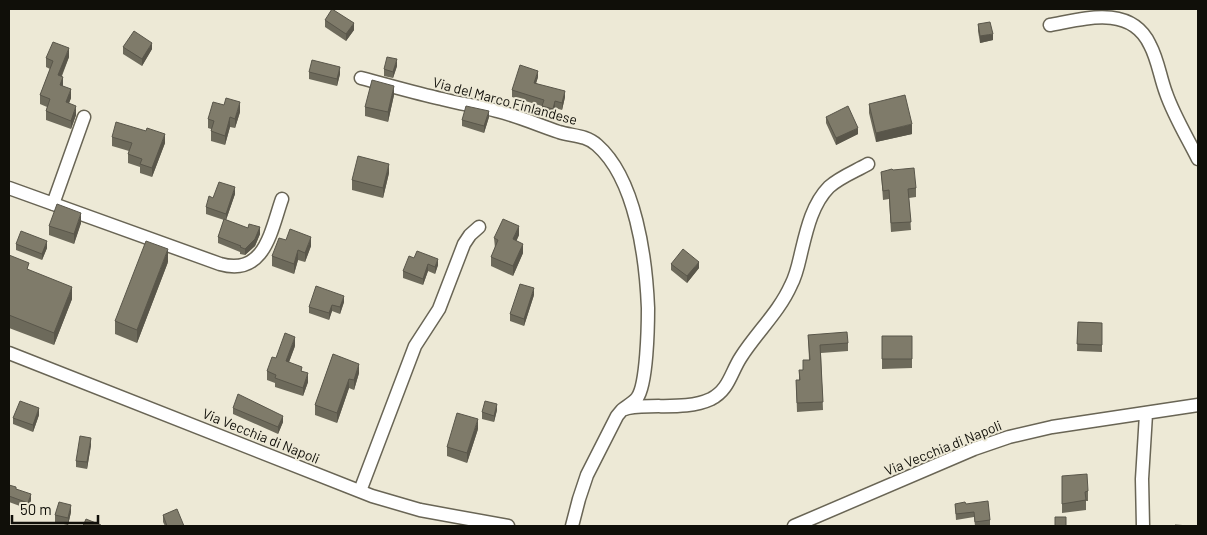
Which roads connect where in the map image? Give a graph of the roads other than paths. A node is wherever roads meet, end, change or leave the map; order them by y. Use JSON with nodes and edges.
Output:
{"nodes":[{"id":1,"x":1050,"y":25,"type":"dead end"},
{"id":2,"x":361,"y":78,"type":"dead end"},
{"id":3,"x":84,"y":117,"type":"dead end"},
{"id":4,"x":1198,"y":159,"type":"edge"},
{"id":5,"x":868,"y":164,"type":"dead end"},
{"id":6,"x":9,"y":188,"type":"edge"},
{"id":7,"x":282,"y":199,"type":"dead end"},
{"id":8,"x":53,"y":204,"type":"junction"},
{"id":9,"x":478,"y":227,"type":"dead end"},
{"id":10,"x":9,"y":352,"type":"edge"},
{"id":11,"x":1198,"y":405,"type":"edge"},
{"id":12,"x":622,"y":410,"type":"junction"},
{"id":13,"x":1146,"y":414,"type":"junction"},
{"id":14,"x":360,"y":491,"type":"junction"},
{"id":15,"x":508,"y":526,"type":"edge"},
{"id":16,"x":572,"y":526,"type":"edge"},
{"id":17,"x":794,"y":526,"type":"edge"},
{"id":18,"x":1143,"y":526,"type":"edge"}],
"edges":[{"from":1,"to":4,"type":"street"},
{"from":2,"to":12,"type":"street","name":"Via del Marco Finlandese"},
{"from":3,"to":8,"type":"street"},
{"from":5,"to":12,"type":"street"},
{"from":6,"to":8,"type":"street"},
{"from":7,"to":8,"type":"street"},
{"from":9,"to":14,"type":"street"},
{"from":10,"to":14,"type":"street","name":"Via Vecchia di Napoli"},
{"from":11,"to":13,"type":"street","name":"Via Vecchia di Napoli"},
{"from":12,"to":16,"type":"street","name":"Via del Marco Finlandese"},
{"from":13,"to":17,"type":"street","name":"Via Vecchia di Napoli"},
{"from":13,"to":18,"type":"street"},
{"from":14,"to":15,"type":"street","name":"Via Vecchia di Napoli"}]}
